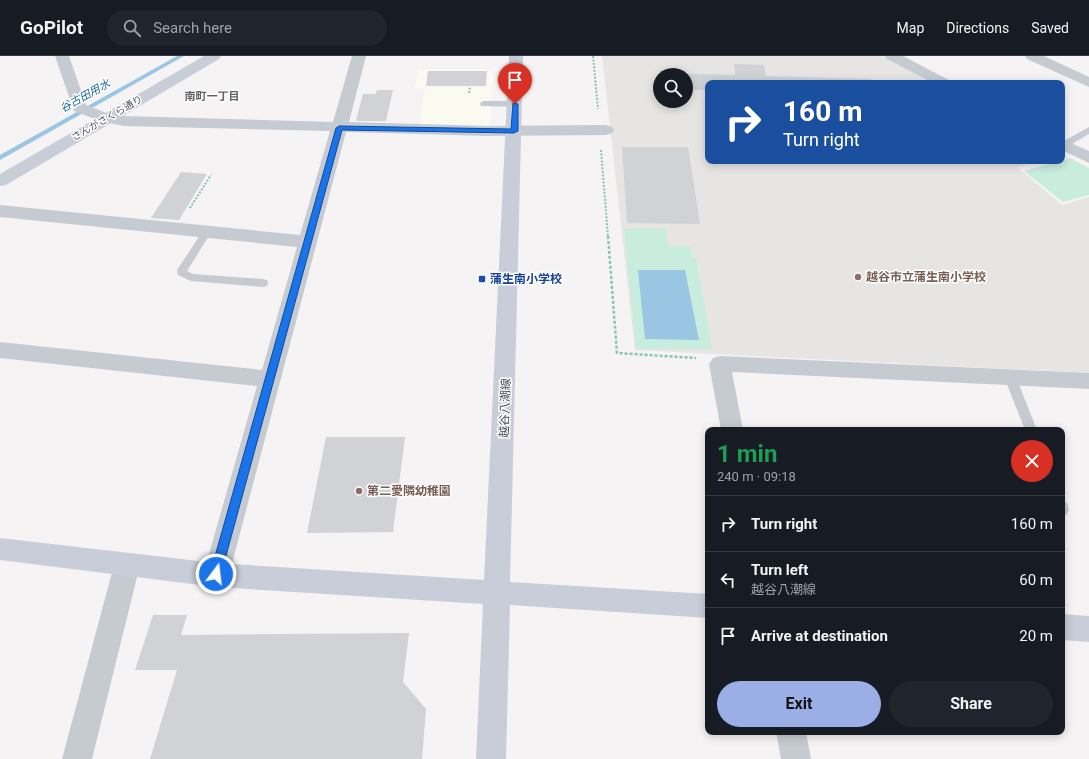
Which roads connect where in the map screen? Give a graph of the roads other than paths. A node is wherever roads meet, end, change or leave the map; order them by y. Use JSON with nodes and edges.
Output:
{"nodes":[{"id":1,"x":62,"y":56,"type":"edge"},
{"id":2,"x":214,"y":56,"type":"edge"},
{"id":3,"x":359,"y":56,"type":"edge"},
{"id":4,"x":516,"y":56,"type":"edge"},
{"id":5,"x":915,"y":56,"type":"edge"},
{"id":6,"x":896,"y":58,"type":"edge"},
{"id":7,"x":1042,"y":58,"type":"edge"},
{"id":8,"x":938,"y":80,"type":"edge"},
{"id":9,"x":1083,"y":80,"type":"edge"},
{"id":10,"x":1065,"y":83,"type":"edge"},
{"id":11,"x":484,"y":104,"type":"dead end"},
{"id":12,"x":515,"y":104,"type":"junction"},
{"id":13,"x":106,"y":118,"type":"junction"},
{"id":14,"x":339,"y":128,"type":"junction"},
{"id":15,"x":603,"y":130,"type":"road end"},
{"id":16,"x":1089,"y":130,"type":"edge"},
{"id":17,"x":514,"y":131,"type":"junction"},
{"id":18,"x":1065,"y":144,"type":"edge"},
{"id":19,"x":1065,"y":146,"type":"edge"},
{"id":20,"x":1089,"y":158,"type":"edge"},
{"id":21,"x":0,"y":181,"type":"edge"},
{"id":22,"x":0,"y":211,"type":"edge"},
{"id":23,"x":207,"y":231,"type":"junction"},
{"id":24,"x":307,"y":242,"type":"junction"},
{"id":25,"x":263,"y":283,"type":"dead end"},
{"id":26,"x":0,"y":350,"type":"edge"},
{"id":27,"x":1010,"y":377,"type":"junction"},
{"id":28,"x":270,"y":379,"type":"junction"},
{"id":29,"x":1089,"y":381,"type":"edge"},
{"id":30,"x":731,"y":427,"type":"edge"},
{"id":31,"x":1030,"y":427,"type":"edge"},
{"id":32,"x":0,"y":549,"type":"edge"},
{"id":33,"x":127,"y":565,"type":"junction"},
{"id":34,"x":216,"y":574,"type":"junction"},
{"id":35,"x":498,"y":594,"type":"junction"},
{"id":36,"x":705,"y":606,"type":"edge"},
{"id":37,"x":1065,"y":628,"type":"edge"},
{"id":38,"x":1089,"y":629,"type":"edge"},
{"id":39,"x":792,"y":735,"type":"edge"},
{"id":40,"x":77,"y":759,"type":"edge"},
{"id":41,"x":491,"y":759,"type":"edge"},
{"id":42,"x":796,"y":759,"type":"edge"}],
"edges":[{"from":1,"to":13,"type":"street"},
{"from":2,"to":13,"type":"main road","name":"さんがさくら通り"},
{"from":3,"to":14,"type":"street"},
{"from":4,"to":12,"type":"main road","name":"越谷八潮線"},
{"from":5,"to":6,"type":"street"},
{"from":6,"to":8,"type":"street"},
{"from":7,"to":9,"type":"street"},
{"from":9,"to":10,"type":"street"},
{"from":11,"to":12,"type":"lane"},
{"from":12,"to":17,"type":"main road","name":"越谷八潮線"},
{"from":13,"to":14,"type":"street"},
{"from":13,"to":21,"type":"main road","name":"さんがさくら通り"},
{"from":14,"to":17,"type":"street"},
{"from":14,"to":24,"type":"street"},
{"from":15,"to":17,"type":"street"},
{"from":16,"to":18,"type":"lane"},
{"from":17,"to":35,"type":"main road","name":"越谷八潮線"},
{"from":19,"to":20,"type":"street"},
{"from":22,"to":23,"type":"street"},
{"from":23,"to":24,"type":"street"},
{"from":23,"to":25,"type":"lane"},
{"from":24,"to":28,"type":"street"},
{"from":26,"to":28,"type":"street"},
{"from":27,"to":29,"type":"street"},
{"from":27,"to":30,"type":"street"},
{"from":27,"to":31,"type":"lane"},
{"from":28,"to":34,"type":"street"},
{"from":32,"to":33,"type":"main road"},
{"from":33,"to":34,"type":"main road"},
{"from":33,"to":40,"type":"street"},
{"from":34,"to":35,"type":"main road"},
{"from":35,"to":36,"type":"main road"},
{"from":35,"to":41,"type":"main road","name":"越谷八潮線"},
{"from":37,"to":38,"type":"main road"},
{"from":39,"to":42,"type":"street"}]}
